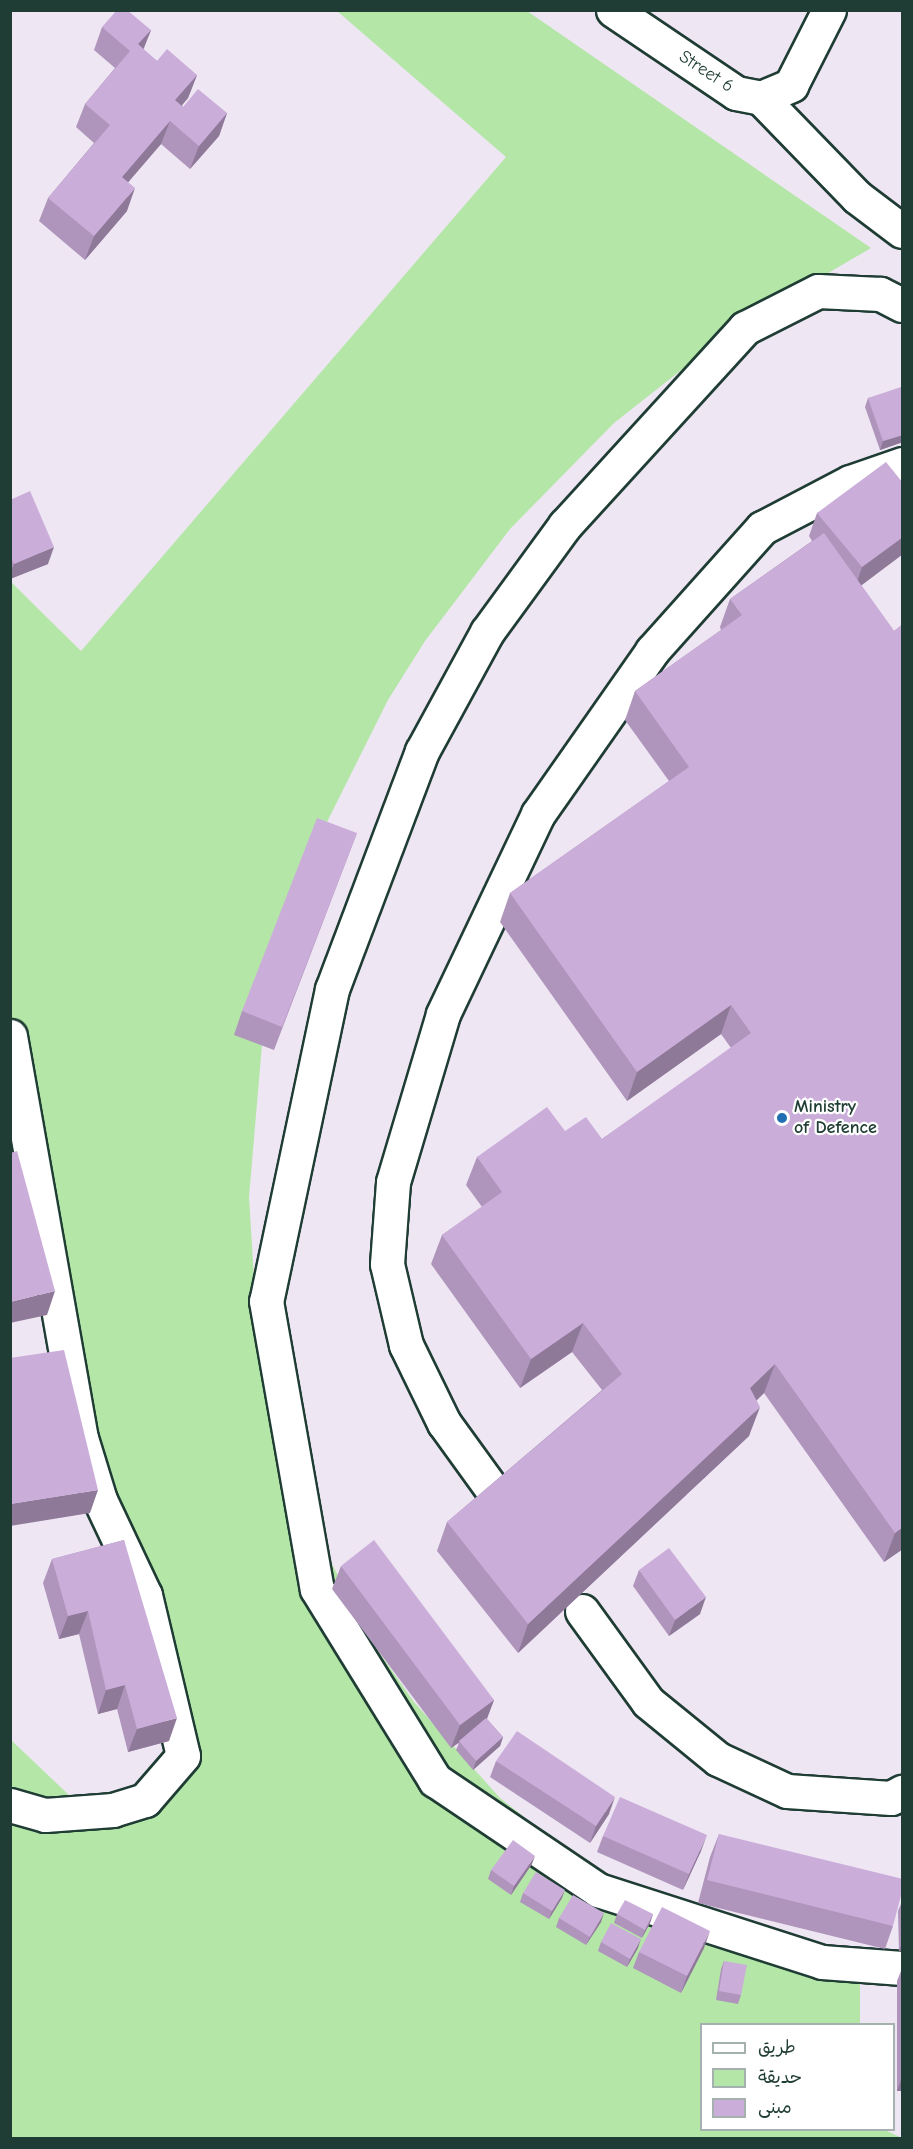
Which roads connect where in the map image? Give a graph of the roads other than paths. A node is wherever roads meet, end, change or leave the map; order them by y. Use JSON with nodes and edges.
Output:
{"nodes":[{"id":1,"x":614,"y":10,"type":"edge"},
{"id":2,"x":829,"y":10,"type":"edge"},
{"id":3,"x":761,"y":98,"type":"junction"},
{"id":4,"x":903,"y":231,"type":"edge"},
{"id":5,"x":903,"y":305,"type":"edge"},
{"id":6,"x":903,"y":464,"type":"edge"},
{"id":7,"x":10,"y":1036,"type":"edge"},
{"id":8,"x":494,"y":1492,"type":"edge"},
{"id":9,"x":582,"y":1611,"type":"dead end"},
{"id":10,"x":903,"y":1792,"type":"edge"},
{"id":11,"x":10,"y":1805,"type":"edge"},
{"id":12,"x":903,"y":1968,"type":"edge"}],
"edges":[{"from":1,"to":3,"type":"street","name":"Street 6"},
{"from":2,"to":3,"type":"street"},
{"from":3,"to":4,"type":"street"},
{"from":5,"to":12,"type":"street"},
{"from":6,"to":8,"type":"street"},
{"from":7,"to":11,"type":"street"},
{"from":9,"to":10,"type":"street"}]}
